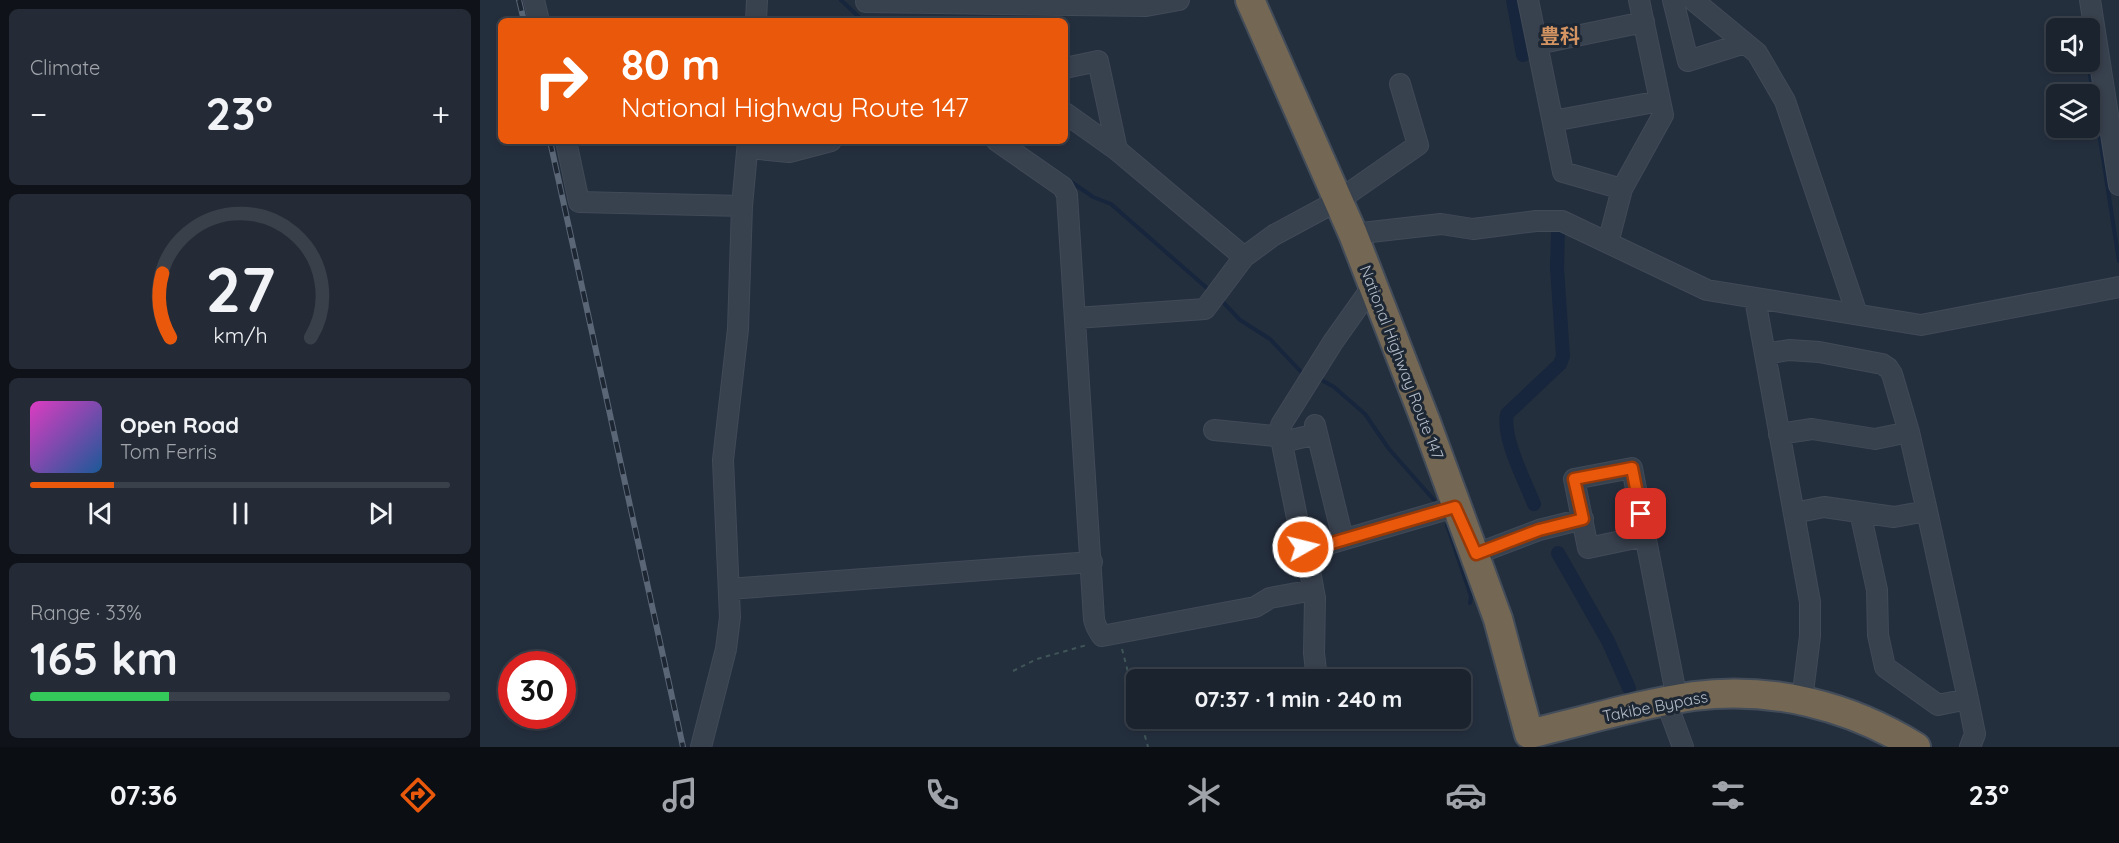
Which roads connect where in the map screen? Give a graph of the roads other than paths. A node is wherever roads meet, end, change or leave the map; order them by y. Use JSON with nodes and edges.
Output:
{"nodes":[{"id":1,"x":534,"y":0,"type":"edge"},
{"id":2,"x":757,"y":0,"type":"edge"},
{"id":3,"x":1179,"y":0,"type":"edge"},
{"id":4,"x":1250,"y":0,"type":"edge"},
{"id":5,"x":1528,"y":0,"type":"edge"},
{"id":6,"x":1639,"y":0,"type":"edge"},
{"id":7,"x":1673,"y":0,"type":"edge"},
{"id":8,"x":1694,"y":0,"type":"edge"},
{"id":9,"x":2090,"y":0,"type":"edge"},
{"id":10,"x":866,"y":2,"type":"dead end"},
{"id":11,"x":927,"y":12,"type":"edge"},
{"id":12,"x":1022,"y":13,"type":"edge"},
{"id":13,"x":538,"y":18,"type":"edge"},
{"id":14,"x":756,"y":18,"type":"edge"},
{"id":15,"x":1644,"y":22,"type":"junction"},
{"id":16,"x":1745,"y":43,"type":"junction"},
{"id":17,"x":1537,"y":44,"type":"junction"},
{"id":18,"x":1068,"y":67,"type":"edge"},
{"id":19,"x":1400,"y":84,"type":"dead end"},
{"id":20,"x":1660,"y":101,"type":"junction"},
{"id":21,"x":1068,"y":115,"type":"edge"},
{"id":22,"x":1553,"y":121,"type":"junction"},
{"id":23,"x":567,"y":144,"type":"edge"},
{"id":24,"x":820,"y":144,"type":"edge"},
{"id":25,"x":1002,"y":144,"type":"edge"},
{"id":26,"x":748,"y":145,"type":"edge"},
{"id":27,"x":1117,"y":150,"type":"junction"},
{"id":28,"x":2119,"y":185,"type":"edge"},
{"id":29,"x":1622,"y":189,"type":"junction"},
{"id":30,"x":1339,"y":200,"type":"junction"},
{"id":31,"x":742,"y":206,"type":"junction"},
{"id":32,"x":1353,"y":234,"type":"junction"},
{"id":33,"x":1608,"y":243,"type":"junction"},
{"id":34,"x":1244,"y":257,"type":"junction"},
{"id":35,"x":2119,"y":287,"type":"edge"},
{"id":36,"x":1375,"y":291,"type":"junction"},
{"id":37,"x":1755,"y":299,"type":"junction"},
{"id":38,"x":1857,"y":314,"type":"junction"},
{"id":39,"x":1076,"y":318,"type":"junction"},
{"id":40,"x":1765,"y":354,"type":"junction"},
{"id":41,"x":1214,"y":430,"type":"dead end"},
{"id":42,"x":1909,"y":432,"type":"junction"},
{"id":43,"x":1779,"y":434,"type":"junction"},
{"id":44,"x":1282,"y":440,"type":"junction"},
{"id":45,"x":1455,"y":507,"type":"junction"},
{"id":46,"x":1927,"y":511,"type":"junction"},
{"id":47,"x":1860,"y":512,"type":"junction"},
{"id":48,"x":1794,"y":513,"type":"junction"},
{"id":49,"x":1583,"y":519,"type":"junction"},
{"id":50,"x":1645,"y":536,"type":"junction"},
{"id":51,"x":1343,"y":539,"type":"junction"},
{"id":52,"x":1308,"y":550,"type":"junction"},
{"id":53,"x":1476,"y":554,"type":"junction"},
{"id":54,"x":1092,"y":562,"type":"junction"},
{"id":55,"x":729,"y":589,"type":"junction"},
{"id":56,"x":1313,"y":590,"type":"junction"},
{"id":57,"x":1316,"y":669,"type":"edge"},
{"id":58,"x":1968,"y":699,"type":"junction"},
{"id":59,"x":1672,"y":700,"type":"junction"},
{"id":60,"x":1802,"y":700,"type":"junction"},
{"id":61,"x":1529,"y":734,"type":"joint"},
{"id":62,"x":701,"y":747,"type":"edge"},
{"id":63,"x":1683,"y":747,"type":"edge"},
{"id":64,"x":1916,"y":747,"type":"edge"},
{"id":65,"x":1970,"y":747,"type":"edge"}],
"edges":[{"from":1,"to":13,"type":"street"},
{"from":2,"to":14,"type":"street"},
{"from":3,"to":12,"type":"street"},
{"from":4,"to":30,"type":"highway","name":"National Highway Route 147"},
{"from":5,"to":17,"type":"street"},
{"from":6,"to":15,"type":"street"},
{"from":7,"to":16,"type":"street"},
{"from":8,"to":16,"type":"street"},
{"from":9,"to":28,"type":"street"},
{"from":10,"to":11,"type":"street"},
{"from":11,"to":12,"type":"street"},
{"from":15,"to":17,"type":"street"},
{"from":15,"to":20,"type":"street"},
{"from":16,"to":38,"type":"street"},
{"from":17,"to":22,"type":"street"},
{"from":18,"to":27,"type":"street"},
{"from":19,"to":30,"type":"street"},
{"from":20,"to":22,"type":"street"},
{"from":20,"to":29,"type":"street"},
{"from":21,"to":27,"type":"street"},
{"from":22,"to":29,"type":"street"},
{"from":23,"to":31,"type":"street"},
{"from":24,"to":26,"type":"street"},
{"from":25,"to":39,"type":"street"},
{"from":26,"to":31,"type":"street"},
{"from":27,"to":34,"type":"street"},
{"from":29,"to":33,"type":"street"},
{"from":30,"to":32,"type":"highway","name":"National Highway Route 147"},
{"from":30,"to":34,"type":"street"},
{"from":31,"to":55,"type":"street"},
{"from":32,"to":33,"type":"street"},
{"from":32,"to":36,"type":"highway","name":"National Highway Route 147"},
{"from":33,"to":37,"type":"street"},
{"from":34,"to":39,"type":"street"},
{"from":35,"to":38,"type":"street"},
{"from":36,"to":44,"type":"street"},
{"from":36,"to":45,"type":"highway","name":"National Highway Route 147"},
{"from":37,"to":38,"type":"street"},
{"from":37,"to":40,"type":"street"},
{"from":39,"to":54,"type":"street"},
{"from":40,"to":42,"type":"street"},
{"from":40,"to":43,"type":"street"},
{"from":41,"to":44,"type":"street"},
{"from":42,"to":43,"type":"street"},
{"from":42,"to":46,"type":"street"},
{"from":43,"to":48,"type":"street"},
{"from":44,"to":51,"type":"street"},
{"from":44,"to":52,"type":"street"},
{"from":45,"to":51,"type":"street"},
{"from":45,"to":53,"type":"highway","name":"National Highway Route 147"},
{"from":46,"to":47,"type":"street"},
{"from":46,"to":58,"type":"street"},
{"from":47,"to":48,"type":"street"},
{"from":47,"to":58,"type":"street"},
{"from":48,"to":60,"type":"street"},
{"from":49,"to":50,"type":"street"},
{"from":49,"to":50,"type":"street"},
{"from":49,"to":53,"type":"street"},
{"from":50,"to":59,"type":"street"},
{"from":51,"to":52,"type":"street"},
{"from":52,"to":56,"type":"street"},
{"from":53,"to":61,"type":"highway","name":"National Highway Route 147"},
{"from":54,"to":55,"type":"street"},
{"from":54,"to":56,"type":"street"},
{"from":55,"to":62,"type":"street"},
{"from":56,"to":57,"type":"street"},
{"from":58,"to":65,"type":"street"},
{"from":59,"to":60,"type":"highway","name":"Takibe Bypass"},
{"from":59,"to":61,"type":"highway","name":"Takibe Bypass"},
{"from":59,"to":63,"type":"street"},
{"from":60,"to":64,"type":"highway","name":"Takibe Bypass"}]}
